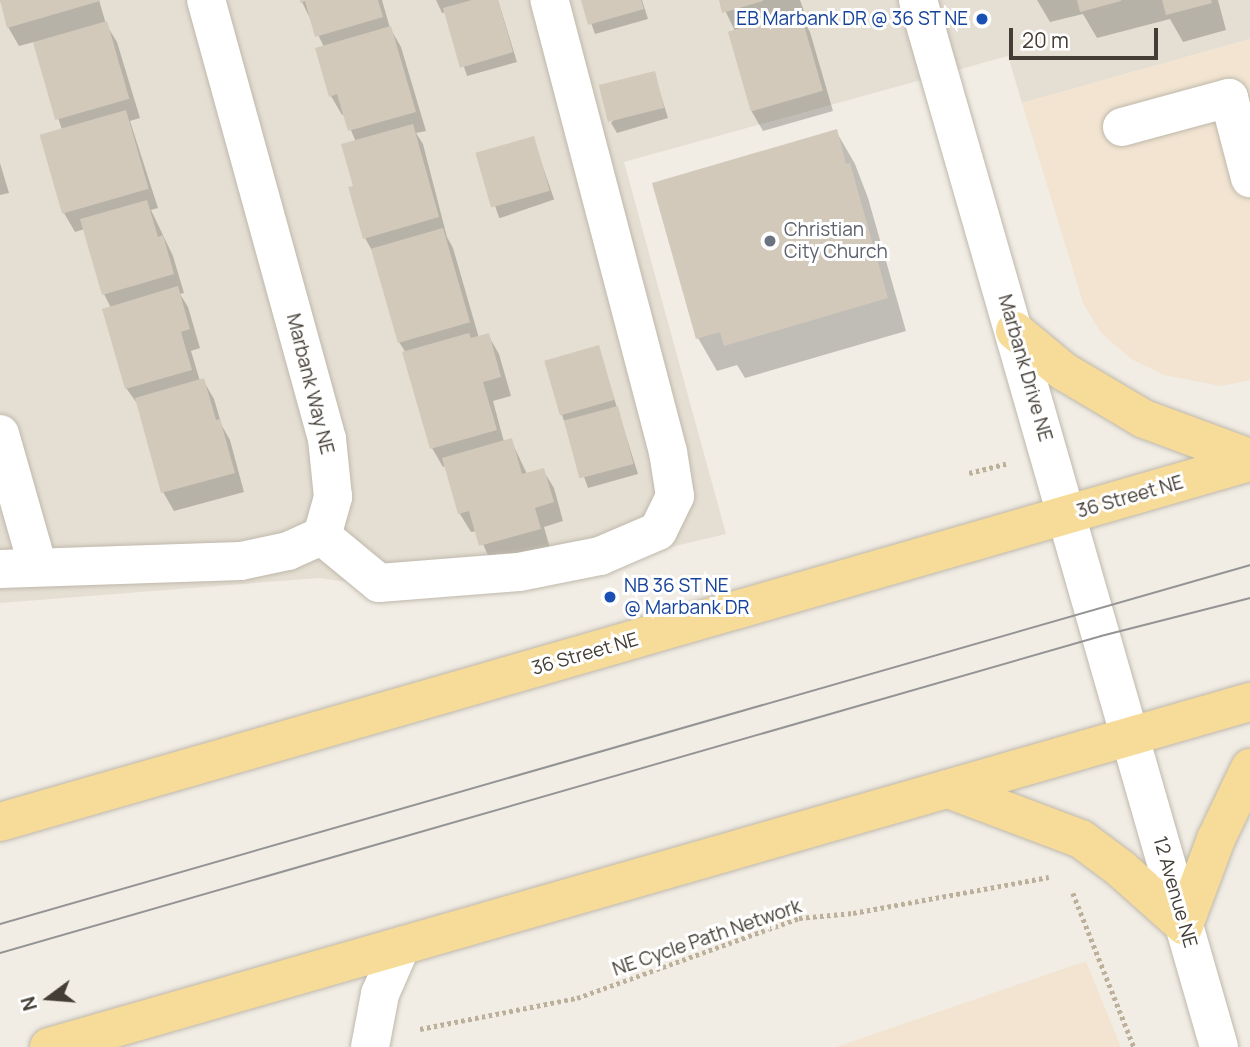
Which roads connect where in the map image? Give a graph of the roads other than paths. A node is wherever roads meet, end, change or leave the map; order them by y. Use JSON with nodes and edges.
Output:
{"nodes":[{"id":1,"x":206,"y":0,"type":"edge"},
{"id":2,"x":548,"y":0,"type":"edge"},
{"id":3,"x":918,"y":0,"type":"edge"},
{"id":4,"x":1122,"y":127,"type":"dead end"},
{"id":5,"x":1250,"y":178,"type":"edge"},
{"id":6,"x":1015,"y":331,"type":"junction"},
{"id":7,"x":0,"y":434,"type":"edge"},
{"id":8,"x":1250,"y":460,"type":"edge"},
{"id":9,"x":1066,"y":516,"type":"junction"},
{"id":10,"x":322,"y":536,"type":"junction"},
{"id":11,"x":38,"y":567,"type":"junction"},
{"id":12,"x":0,"y":569,"type":"edge"},
{"id":13,"x":1250,"y":702,"type":"edge"},
{"id":14,"x":1129,"y":737,"type":"junction"},
{"id":15,"x":1250,"y":768,"type":"edge"},
{"id":16,"x":947,"y":789,"type":"junction"},
{"id":17,"x":0,"y":822,"type":"edge"},
{"id":18,"x":1184,"y":925,"type":"junction"},
{"id":19,"x":401,"y":946,"type":"junction"},
{"id":20,"x":371,"y":1042,"type":"edge"},
{"id":21,"x":49,"y":1047,"type":"edge"},
{"id":22,"x":1219,"y":1047,"type":"edge"}],
"edges":[{"from":1,"to":10,"type":"street","name":"Marbank Way NE"},
{"from":2,"to":10,"type":"street"},
{"from":3,"to":6,"type":"street","name":"Marbank Drive NE"},
{"from":4,"to":5,"type":"street"},
{"from":6,"to":8,"type":"main road"},
{"from":6,"to":9,"type":"street","name":"Marbank Drive NE"},
{"from":7,"to":11,"type":"street"},
{"from":8,"to":9,"type":"main road","name":"36 Street NE"},
{"from":9,"to":14,"type":"street","name":"Marbank Drive NE"},
{"from":9,"to":17,"type":"main road","name":"36 Street NE"},
{"from":10,"to":11,"type":"street"},
{"from":11,"to":12,"type":"street"},
{"from":13,"to":14,"type":"main road"},
{"from":14,"to":16,"type":"main road"},
{"from":14,"to":18,"type":"street","name":"12 Avenue NE"},
{"from":15,"to":18,"type":"main road"},
{"from":16,"to":18,"type":"main road"},
{"from":16,"to":19,"type":"main road"},
{"from":18,"to":22,"type":"street","name":"12 Avenue NE"},
{"from":19,"to":20,"type":"street"},
{"from":19,"to":21,"type":"main road"}]}
